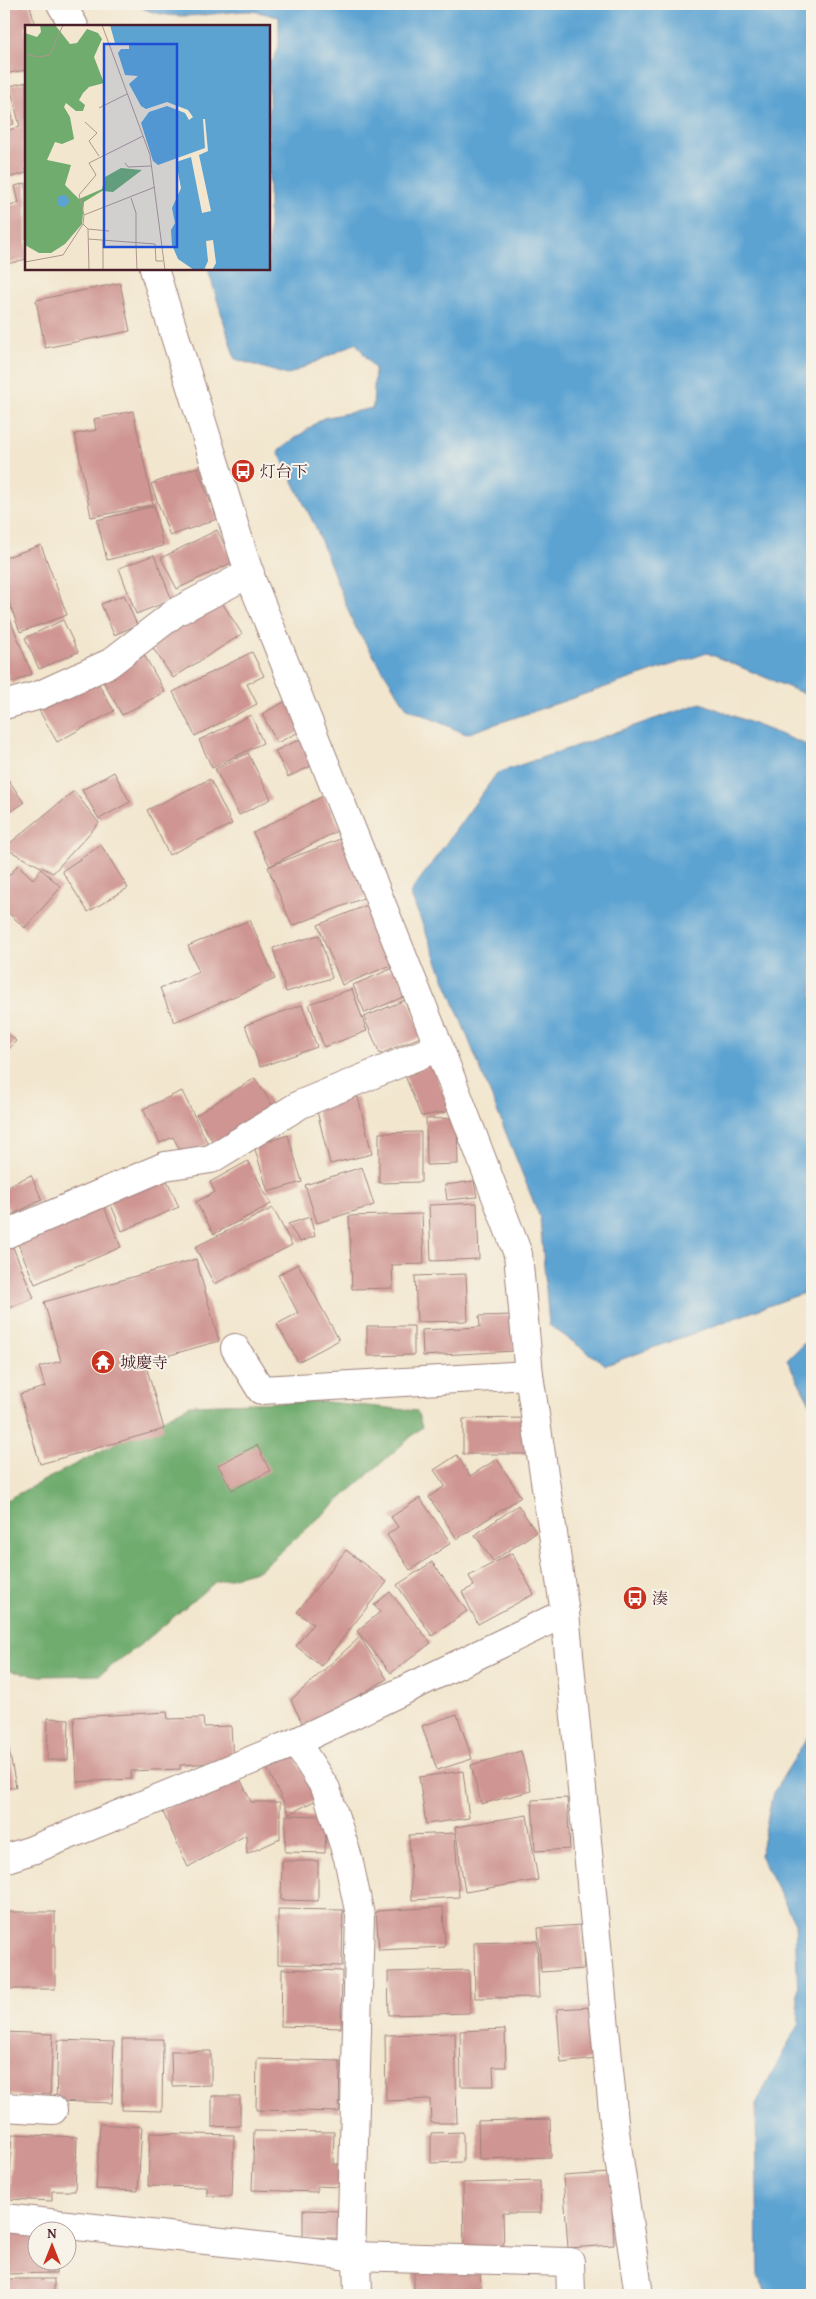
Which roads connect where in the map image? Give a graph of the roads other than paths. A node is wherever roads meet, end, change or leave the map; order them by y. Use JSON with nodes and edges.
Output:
{"nodes":[{"id":1,"x":61,"y":4,"type":"edge"},
{"id":2,"x":73,"y":25,"type":"edge"},
{"id":3,"x":154,"y":270,"type":"edge"},
{"id":4,"x":250,"y":576,"type":"junction"},
{"id":5,"x":4,"y":705,"type":"edge"},
{"id":6,"x":439,"y":1046,"type":"junction"},
{"id":7,"x":4,"y":1235,"type":"edge"},
{"id":8,"x":235,"y":1348,"type":"dead end"},
{"id":9,"x":528,"y":1375,"type":"junction"},
{"id":10,"x":565,"y":1613,"type":"junction"},
{"id":11,"x":296,"y":1742,"type":"junction"},
{"id":12,"x":4,"y":1859,"type":"edge"},
{"id":13,"x":4,"y":2106,"type":"edge"},
{"id":14,"x":53,"y":2110,"type":"dead end"},
{"id":15,"x":4,"y":2218,"type":"edge"},
{"id":16,"x":354,"y":2256,"type":"junction"},
{"id":17,"x":358,"y":2295,"type":"edge"},
{"id":18,"x":571,"y":2295,"type":"edge"},
{"id":19,"x":639,"y":2295,"type":"edge"}],
"edges":[{"from":1,"to":2,"type":"street"},
{"from":3,"to":4,"type":"street"},
{"from":4,"to":5,"type":"street"},
{"from":4,"to":6,"type":"street"},
{"from":6,"to":7,"type":"street"},
{"from":6,"to":9,"type":"street"},
{"from":8,"to":9,"type":"street"},
{"from":9,"to":10,"type":"street"},
{"from":10,"to":11,"type":"street"},
{"from":10,"to":19,"type":"street"},
{"from":11,"to":12,"type":"street"},
{"from":11,"to":16,"type":"street"},
{"from":13,"to":14,"type":"street"},
{"from":15,"to":16,"type":"street"},
{"from":16,"to":17,"type":"street"},
{"from":16,"to":18,"type":"street"}]}
